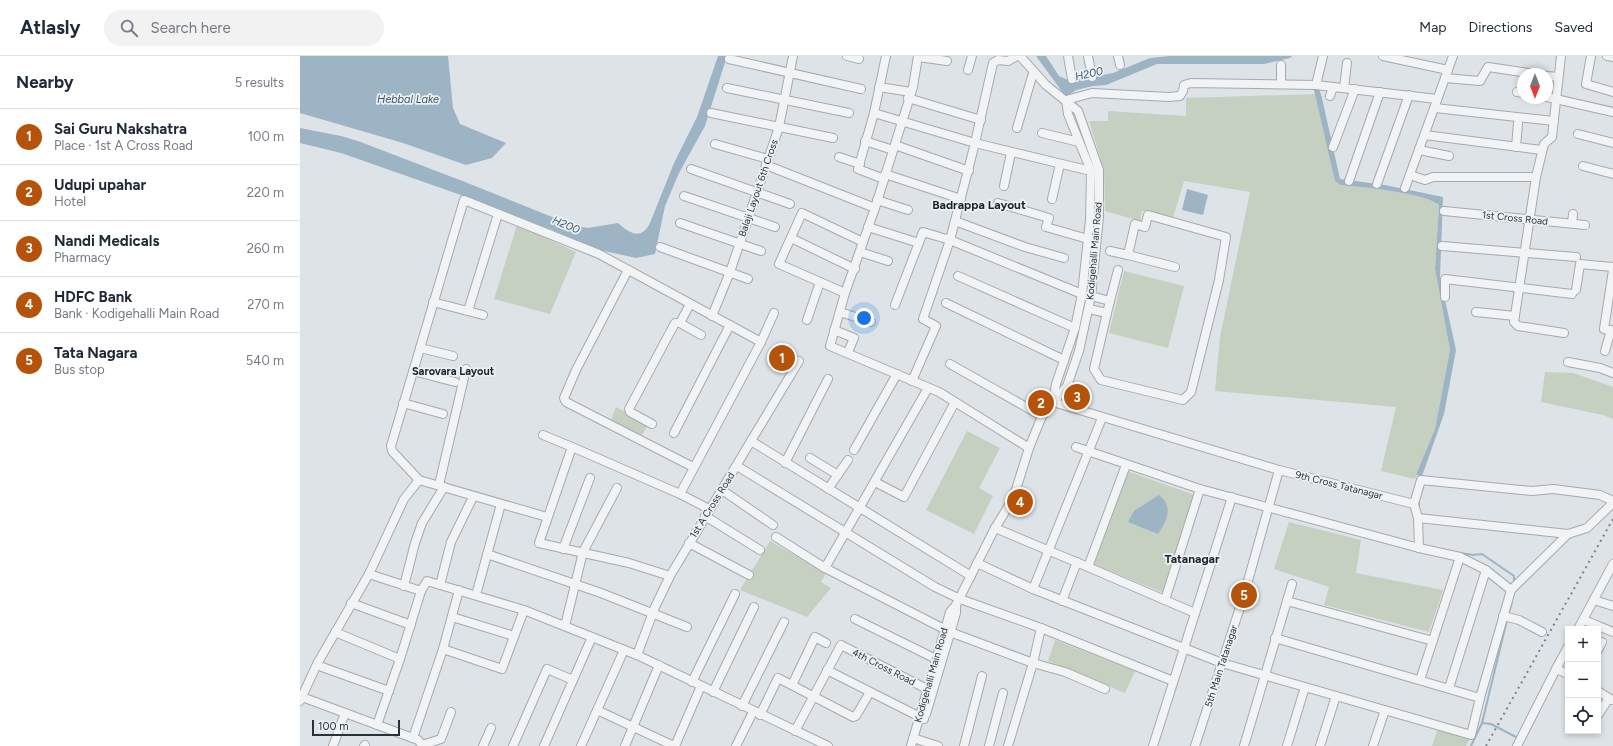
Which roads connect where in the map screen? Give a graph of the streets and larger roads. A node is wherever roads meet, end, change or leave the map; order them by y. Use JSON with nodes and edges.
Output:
{"nodes":[{"id":1,"x":793,"y":56,"type":"edge"},
{"id":2,"x":847,"y":56,"type":"edge"},
{"id":3,"x":886,"y":56,"type":"edge"},
{"id":4,"x":918,"y":56,"type":"edge"},
{"id":5,"x":972,"y":56,"type":"edge"},
{"id":6,"x":1019,"y":56,"type":"edge"},
{"id":7,"x":1068,"y":56,"type":"edge"},
{"id":8,"x":1088,"y":56,"type":"edge"},
{"id":9,"x":1118,"y":56,"type":"edge"},
{"id":10,"x":1323,"y":56,"type":"edge"},
{"id":11,"x":1383,"y":56,"type":"edge"},
{"id":12,"x":1453,"y":56,"type":"edge"},
{"id":13,"x":1561,"y":56,"type":"edge"},
{"id":14,"x":1591,"y":56,"type":"edge"},
{"id":15,"x":1607,"y":56,"type":"edge"},
{"id":16,"x":1613,"y":57,"type":"edge"},
{"id":17,"x":729,"y":59,"type":"dead end"},
{"id":18,"x":859,"y":59,"type":"dead end"},
{"id":19,"x":947,"y":61,"type":"dead end"},
{"id":20,"x":1347,"y":63,"type":"dead end"},
{"id":21,"x":1120,"y":65,"type":"dead end"},
{"id":22,"x":1282,"y":65,"type":"dead end"},
{"id":23,"x":968,"y":70,"type":"dead end"},
{"id":24,"x":1517,"y":71,"type":"edge"},
{"id":25,"x":790,"y":73,"type":"junction"},
{"id":26,"x":1033,"y":73,"type":"junction"},
{"id":27,"x":1446,"y":74,"type":"junction"},
{"id":28,"x":1092,"y":77,"type":"dead end"},
{"id":29,"x":1553,"y":77,"type":"edge"},
{"id":30,"x":1558,"y":77,"type":"junction"},
{"id":31,"x":1072,"y":78,"type":"dead end"},
{"id":32,"x":1281,"y":84,"type":"junction"},
{"id":33,"x":1316,"y":85,"type":"junction"},
{"id":34,"x":1333,"y":87,"type":"junction"},
{"id":35,"x":727,"y":88,"type":"dead end"},
{"id":36,"x":880,"y":88,"type":"junction"},
{"id":37,"x":1344,"y":88,"type":"junction"},
{"id":38,"x":861,"y":89,"type":"dead end"},
{"id":39,"x":1355,"y":89,"type":"junction"},
{"id":40,"x":1380,"y":92,"type":"junction"},
{"id":41,"x":1613,"y":92,"type":"edge"},
{"id":42,"x":910,"y":95,"type":"junction"},
{"id":43,"x":1409,"y":95,"type":"junction"},
{"id":44,"x":1330,"y":96,"type":"dead end"},
{"id":45,"x":1553,"y":98,"type":"edge"},
{"id":46,"x":1556,"y":98,"type":"junction"},
{"id":47,"x":1437,"y":99,"type":"junction"},
{"id":48,"x":784,"y":100,"type":"junction"},
{"id":49,"x":1066,"y":100,"type":"junction"},
{"id":50,"x":1435,"y":108,"type":"junction"},
{"id":51,"x":1613,"y":112,"type":"edge"},
{"id":52,"x":711,"y":113,"type":"dead end"},
{"id":53,"x":849,"y":113,"type":"dead end"},
{"id":54,"x":874,"y":113,"type":"junction"},
{"id":55,"x":981,"y":120,"type":"junction"},
{"id":56,"x":902,"y":121,"type":"junction"},
{"id":57,"x":1554,"y":121,"type":"junction"},
{"id":58,"x":1518,"y":123,"type":"dead end"},
{"id":59,"x":779,"y":127,"type":"junction"},
{"id":60,"x":1017,"y":128,"type":"dead end"},
{"id":61,"x":1042,"y":133,"type":"dead end"},
{"id":62,"x":1578,"y":134,"type":"dead end"},
{"id":63,"x":1425,"y":135,"type":"junction"},
{"id":64,"x":833,"y":138,"type":"dead end"},
{"id":65,"x":865,"y":141,"type":"junction"},
{"id":66,"x":1079,"y":142,"type":"junction"},
{"id":67,"x":975,"y":143,"type":"junction"},
{"id":68,"x":1613,"y":143,"type":"edge"},
{"id":69,"x":715,"y":144,"type":"dead end"},
{"id":70,"x":1333,"y":147,"type":"dead end"},
{"id":71,"x":1516,"y":147,"type":"junction"},
{"id":72,"x":894,"y":148,"type":"junction"},
{"id":73,"x":1419,"y":150,"type":"junction"},
{"id":74,"x":1541,"y":150,"type":"junction"},
{"id":75,"x":1011,"y":152,"type":"junction"},
{"id":76,"x":1449,"y":156,"type":"dead end"},
{"id":77,"x":839,"y":157,"type":"dead end"},
{"id":78,"x":767,"y":162,"type":"junction"},
{"id":79,"x":860,"y":164,"type":"junction"},
{"id":80,"x":1060,"y":164,"type":"junction"},
{"id":81,"x":1583,"y":166,"type":"dead end"},
{"id":82,"x":691,"y":169,"type":"dead end"},
{"id":83,"x":969,"y":171,"type":"junction"},
{"id":84,"x":1091,"y":171,"type":"junction"},
{"id":85,"x":1613,"y":174,"type":"edge"},
{"id":86,"x":1410,"y":175,"type":"junction"},
{"id":87,"x":884,"y":177,"type":"junction"},
{"id":88,"x":1536,"y":177,"type":"junction"},
{"id":89,"x":1349,"y":181,"type":"dead end"},
{"id":90,"x":1376,"y":184,"type":"dead end"},
{"id":91,"x":1004,"y":186,"type":"dead end"},
{"id":92,"x":1405,"y":188,"type":"dead end"},
{"id":93,"x":757,"y":192,"type":"junction"},
{"id":94,"x":684,"y":196,"type":"dead end"},
{"id":95,"x":961,"y":198,"type":"junction"},
{"id":96,"x":1052,"y":198,"type":"dead end"},
{"id":97,"x":998,"y":203,"type":"dead end"},
{"id":98,"x":790,"y":204,"type":"dead end"},
{"id":99,"x":876,"y":204,"type":"junction"},
{"id":100,"x":908,"y":210,"type":"dead end"},
{"id":101,"x":1444,"y":211,"type":"dead end"},
{"id":102,"x":498,"y":214,"type":"junction"},
{"id":103,"x":1573,"y":214,"type":"dead end"},
{"id":104,"x":748,"y":218,"type":"junction"},
{"id":105,"x":1530,"y":220,"type":"junction"},
{"id":106,"x":955,"y":221,"type":"junction"},
{"id":107,"x":680,"y":223,"type":"dead end"},
{"id":108,"x":1572,"y":223,"type":"junction"},
{"id":109,"x":1585,"y":225,"type":"dead end"},
{"id":110,"x":775,"y":227,"type":"dead end"},
{"id":111,"x":868,"y":227,"type":"junction"},
{"id":112,"x":1098,"y":233,"type":"junction"},
{"id":113,"x":1089,"y":235,"type":"junction"},
{"id":114,"x":791,"y":238,"type":"junction"},
{"id":115,"x":950,"y":240,"type":"junction"},
{"id":116,"x":863,"y":242,"type":"junction"},
{"id":117,"x":739,"y":244,"type":"junction"},
{"id":118,"x":919,"y":244,"type":"junction"},
{"id":119,"x":1442,"y":246,"type":"dead end"},
{"id":120,"x":660,"y":247,"type":"dead end"},
{"id":121,"x":761,"y":251,"type":"dead end"},
{"id":122,"x":1110,"y":251,"type":"dead end"},
{"id":123,"x":860,"y":252,"type":"junction"},
{"id":124,"x":1524,"y":252,"type":"junction"},
{"id":125,"x":1128,"y":255,"type":"junction"},
{"id":126,"x":1576,"y":257,"type":"dead end"},
{"id":127,"x":1064,"y":258,"type":"dead end"},
{"id":128,"x":888,"y":261,"type":"dead end"},
{"id":129,"x":1175,"y":267,"type":"dead end"},
{"id":130,"x":1613,"y":267,"type":"edge"},
{"id":131,"x":855,"y":269,"type":"junction"},
{"id":132,"x":628,"y":270,"type":"junction"},
{"id":133,"x":1118,"y":270,"type":"dead end"},
{"id":134,"x":1613,"y":270,"type":"edge"},
{"id":135,"x":730,"y":272,"type":"junction"},
{"id":136,"x":958,"y":276,"type":"dead end"},
{"id":137,"x":748,"y":279,"type":"dead end"},
{"id":138,"x":820,"y":282,"type":"junction"},
{"id":139,"x":1519,"y":286,"type":"junction"},
{"id":140,"x":845,"y":293,"type":"junction"},
{"id":141,"x":1082,"y":294,"type":"junction"},
{"id":142,"x":1091,"y":296,"type":"junction"},
{"id":143,"x":1445,"y":297,"type":"dead end"},
{"id":144,"x":1110,"y":301,"type":"junction"},
{"id":145,"x":433,"y":302,"type":"junction"},
{"id":146,"x":946,"y":303,"type":"dead end"},
{"id":147,"x":690,"y":304,"type":"junction"},
{"id":148,"x":895,"y":305,"type":"dead end"},
{"id":149,"x":1089,"y":309,"type":"junction"},
{"id":150,"x":468,"y":311,"type":"junction"},
{"id":151,"x":840,"y":312,"type":"junction"},
{"id":152,"x":1476,"y":312,"type":"dead end"},
{"id":153,"x":774,"y":313,"type":"dead end"},
{"id":154,"x":1107,"y":313,"type":"junction"},
{"id":155,"x":483,"y":315,"type":"dead end"},
{"id":156,"x":712,"y":316,"type":"junction"},
{"id":157,"x":1515,"y":316,"type":"junction"},
{"id":158,"x":807,"y":320,"type":"dead end"},
{"id":159,"x":871,"y":322,"type":"dead end"},
{"id":160,"x":680,"y":323,"type":"junction"},
{"id":161,"x":730,"y":325,"type":"junction"},
{"id":162,"x":1075,"y":328,"type":"junction"},
{"id":163,"x":834,"y":330,"type":"junction"},
{"id":164,"x":1612,"y":330,"type":"edge"},
{"id":165,"x":1564,"y":333,"type":"dead end"},
{"id":166,"x":701,"y":334,"type":"dead end"},
{"id":167,"x":762,"y":342,"type":"junction"},
{"id":168,"x":420,"y":348,"type":"junction"},
{"id":169,"x":1605,"y":351,"type":"dead end"},
{"id":170,"x":848,"y":352,"type":"junction"},
{"id":171,"x":453,"y":356,"type":"dead end"},
{"id":172,"x":1064,"y":360,"type":"junction"},
{"id":173,"x":799,"y":361,"type":"dead end"},
{"id":174,"x":1568,"y":362,"type":"dead end"},
{"id":175,"x":950,"y":364,"type":"dead end"},
{"id":176,"x":466,"y":369,"type":"dead end"},
{"id":177,"x":413,"y":371,"type":"junction"},
{"id":178,"x":1613,"y":373,"type":"edge"},
{"id":179,"x":897,"y":374,"type":"junction"},
{"id":180,"x":828,"y":379,"type":"dead end"},
{"id":181,"x":912,"y":381,"type":"junction"},
{"id":182,"x":455,"y":382,"type":"dead end"},
{"id":183,"x":928,"y":388,"type":"junction"},
{"id":184,"x":955,"y":402,"type":"junction"},
{"id":185,"x":1053,"y":402,"type":"junction"},
{"id":186,"x":403,"y":403,"type":"junction"},
{"id":187,"x":443,"y":414,"type":"dead end"},
{"id":188,"x":1042,"y":416,"type":"junction"},
{"id":189,"x":1102,"y":418,"type":"junction"},
{"id":190,"x":652,"y":424,"type":"dead end"},
{"id":191,"x":674,"y":433,"type":"dead end"},
{"id":192,"x":542,"y":435,"type":"dead end"},
{"id":193,"x":751,"y":441,"type":"junction"},
{"id":194,"x":572,"y":447,"type":"junction"},
{"id":195,"x":1076,"y":447,"type":"dead end"},
{"id":196,"x":1029,"y":448,"type":"junction"},
{"id":197,"x":854,"y":450,"type":"dead end"},
{"id":198,"x":1088,"y":451,"type":"junction"},
{"id":199,"x":810,"y":458,"type":"dead end"},
{"id":200,"x":848,"y":460,"type":"dead end"},
{"id":201,"x":785,"y":462,"type":"junction"},
{"id":202,"x":1126,"y":465,"type":"junction"},
{"id":203,"x":737,"y":466,"type":"junction"},
{"id":204,"x":693,"y":467,"type":"junction"},
{"id":205,"x":1279,"y":470,"type":"junction"},
{"id":206,"x":838,"y":475,"type":"junction"},
{"id":207,"x":590,"y":478,"type":"dead end"},
{"id":208,"x":419,"y":480,"type":"junction"},
{"id":209,"x":875,"y":482,"type":"junction"},
{"id":210,"x":442,"y":486,"type":"junction"},
{"id":211,"x":617,"y":488,"type":"dead end"},
{"id":212,"x":828,"y":489,"type":"junction"},
{"id":213,"x":1200,"y":489,"type":"junction"},
{"id":214,"x":722,"y":490,"type":"junction"},
{"id":215,"x":680,"y":494,"type":"junction"},
{"id":216,"x":473,"y":497,"type":"junction"},
{"id":217,"x":1232,"y":497,"type":"junction"},
{"id":218,"x":1613,"y":502,"type":"edge"},
{"id":219,"x":501,"y":504,"type":"junction"},
{"id":220,"x":1414,"y":504,"type":"junction"},
{"id":221,"x":1268,"y":506,"type":"junction"},
{"id":222,"x":861,"y":508,"type":"junction"},
{"id":223,"x":707,"y":513,"type":"junction"},
{"id":224,"x":547,"y":517,"type":"junction"},
{"id":225,"x":1418,"y":518,"type":"junction"},
{"id":226,"x":774,"y":525,"type":"dead end"},
{"id":227,"x":995,"y":528,"type":"junction"},
{"id":228,"x":846,"y":532,"type":"junction"},
{"id":229,"x":1568,"y":534,"type":"junction"},
{"id":230,"x":776,"y":537,"type":"dead end"},
{"id":231,"x":689,"y":543,"type":"junction"},
{"id":232,"x":1419,"y":548,"type":"junction"},
{"id":233,"x":563,"y":549,"type":"junction"},
{"id":234,"x":760,"y":550,"type":"dead end"},
{"id":235,"x":1048,"y":550,"type":"junction"},
{"id":236,"x":583,"y":552,"type":"junction"},
{"id":237,"x":487,"y":554,"type":"junction"},
{"id":238,"x":1460,"y":557,"type":"junction"},
{"id":239,"x":1077,"y":562,"type":"junction"},
{"id":240,"x":977,"y":563,"type":"junction"},
{"id":241,"x":1613,"y":564,"type":"edge"},
{"id":242,"x":1088,"y":567,"type":"junction"},
{"id":243,"x":825,"y":568,"type":"junction"},
{"id":244,"x":1486,"y":570,"type":"junction"},
{"id":245,"x":368,"y":574,"type":"junction"},
{"id":246,"x":749,"y":575,"type":"dead end"},
{"id":247,"x":670,"y":576,"type":"junction"},
{"id":248,"x":971,"y":576,"type":"junction"},
{"id":249,"x":1292,"y":584,"type":"dead end"},
{"id":250,"x":440,"y":585,"type":"junction"},
{"id":251,"x":576,"y":585,"type":"junction"},
{"id":252,"x":404,"y":586,"type":"junction"},
{"id":253,"x":1513,"y":588,"type":"junction"},
{"id":254,"x":1033,"y":589,"type":"junction"},
{"id":255,"x":459,"y":590,"type":"junction"},
{"id":256,"x":422,"y":591,"type":"junction"},
{"id":257,"x":735,"y":594,"type":"dead end"},
{"id":258,"x":476,"y":595,"type":"junction"},
{"id":259,"x":1165,"y":600,"type":"junction"},
{"id":260,"x":1594,"y":600,"type":"junction"},
{"id":261,"x":1062,"y":601,"type":"junction"},
{"id":262,"x":1287,"y":601,"type":"junction"},
{"id":263,"x":958,"y":602,"type":"junction"},
{"id":264,"x":351,"y":603,"type":"junction"},
{"id":265,"x":1613,"y":606,"type":"edge"},
{"id":266,"x":754,"y":607,"type":"dead end"},
{"id":267,"x":524,"y":610,"type":"junction"},
{"id":268,"x":1195,"y":612,"type":"junction"},
{"id":269,"x":652,"y":613,"type":"junction"},
{"id":270,"x":1503,"y":616,"type":"junction"},
{"id":271,"x":452,"y":617,"type":"junction"},
{"id":272,"x":855,"y":619,"type":"dead end"},
{"id":273,"x":1584,"y":620,"type":"junction"},
{"id":274,"x":784,"y":622,"type":"dead end"},
{"id":275,"x":411,"y":625,"type":"junction"},
{"id":276,"x":565,"y":626,"type":"junction"},
{"id":277,"x":1580,"y":626,"type":"edge"},
{"id":278,"x":687,"y":627,"type":"dead end"},
{"id":279,"x":1040,"y":628,"type":"junction"},
{"id":280,"x":947,"y":631,"type":"junction"},
{"id":281,"x":335,"y":632,"type":"junction"},
{"id":282,"x":1542,"y":632,"type":"dead end"},
{"id":283,"x":1613,"y":632,"type":"edge"},
{"id":284,"x":514,"y":636,"type":"junction"},
{"id":285,"x":592,"y":637,"type":"junction"},
{"id":286,"x":1276,"y":638,"type":"junction"},
{"id":287,"x":1433,"y":641,"type":"junction"},
{"id":288,"x":826,"y":643,"type":"dead end"},
{"id":289,"x":443,"y":648,"type":"junction"},
{"id":290,"x":1184,"y":649,"type":"junction"},
{"id":291,"x":624,"y":650,"type":"junction"},
{"id":292,"x":1565,"y":652,"type":"edge"},
{"id":293,"x":638,"y":655,"type":"junction"},
{"id":294,"x":400,"y":659,"type":"junction"},
{"id":295,"x":936,"y":659,"type":"junction"},
{"id":296,"x":1033,"y":663,"type":"junction"},
{"id":297,"x":1222,"y":663,"type":"junction"},
{"id":298,"x":658,"y":665,"type":"junction"},
{"id":299,"x":322,"y":667,"type":"dead end"},
{"id":300,"x":1556,"y":668,"type":"junction"},
{"id":301,"x":827,"y":670,"type":"junction"},
{"id":302,"x":1565,"y":672,"type":"edge"},
{"id":303,"x":1264,"y":675,"type":"junction"},
{"id":304,"x":982,"y":676,"type":"dead end"},
{"id":305,"x":573,"y":680,"type":"junction"},
{"id":306,"x":1420,"y":680,"type":"junction"},
{"id":307,"x":1173,"y":681,"type":"junction"},
{"id":308,"x":692,"y":682,"type":"junction"},
{"id":309,"x":792,"y":685,"type":"junction"},
{"id":310,"x":701,"y":686,"type":"junction"},
{"id":311,"x":1305,"y":687,"type":"junction"},
{"id":312,"x":1449,"y":688,"type":"junction"},
{"id":313,"x":927,"y":689,"type":"junction"},
{"id":314,"x":1105,"y":689,"type":"dead end"},
{"id":315,"x":389,"y":691,"type":"junction"},
{"id":316,"x":713,"y":692,"type":"junction"},
{"id":317,"x":870,"y":692,"type":"junction"},
{"id":318,"x":1003,"y":693,"type":"dead end"},
{"id":319,"x":1601,"y":693,"type":"edge"},
{"id":320,"x":813,"y":696,"type":"junction"},
{"id":321,"x":1336,"y":696,"type":"junction"},
{"id":322,"x":1480,"y":698,"type":"junction"},
{"id":323,"x":301,"y":699,"type":"edge"},
{"id":324,"x":1611,"y":699,"type":"edge"},
{"id":325,"x":742,"y":706,"type":"junction"},
{"id":326,"x":597,"y":710,"type":"junction"},
{"id":327,"x":1385,"y":710,"type":"junction"},
{"id":328,"x":1601,"y":711,"type":"edge"},
{"id":329,"x":451,"y":712,"type":"dead end"},
{"id":330,"x":757,"y":713,"type":"junction"},
{"id":331,"x":345,"y":714,"type":"junction"},
{"id":332,"x":922,"y":718,"type":"junction"},
{"id":333,"x":377,"y":725,"type":"junction"},
{"id":334,"x":633,"y":727,"type":"junction"},
{"id":335,"x":490,"y":728,"type":"dead end"},
{"id":336,"x":794,"y":731,"type":"junction"},
{"id":337,"x":413,"y":738,"type":"junction"},
{"id":338,"x":915,"y":743,"type":"edge"},
{"id":339,"x":422,"y":745,"type":"edge"},
{"id":340,"x":333,"y":746,"type":"edge"},
{"id":341,"x":483,"y":746,"type":"edge"},
{"id":342,"x":513,"y":746,"type":"edge"},
{"id":343,"x":544,"y":746,"type":"edge"},
{"id":344,"x":581,"y":746,"type":"edge"},
{"id":345,"x":625,"y":746,"type":"edge"},
{"id":346,"x":675,"y":746,"type":"edge"},
{"id":347,"x":736,"y":746,"type":"edge"},
{"id":348,"x":828,"y":746,"type":"edge"},
{"id":349,"x":938,"y":746,"type":"edge"},
{"id":350,"x":964,"y":746,"type":"edge"},
{"id":351,"x":989,"y":746,"type":"edge"},
{"id":352,"x":1008,"y":746,"type":"edge"},
{"id":353,"x":1153,"y":746,"type":"edge"},
{"id":354,"x":1195,"y":746,"type":"edge"},
{"id":355,"x":1244,"y":746,"type":"edge"},
{"id":356,"x":1287,"y":746,"type":"edge"},
{"id":357,"x":1320,"y":746,"type":"edge"},
{"id":358,"x":1375,"y":746,"type":"edge"},
{"id":359,"x":1517,"y":746,"type":"edge"}],
"edges":[{"from":1,"to":25,"type":"street","name":"Balaji Layout 6th Cross"},
{"from":2,"to":18,"type":"street"},
{"from":3,"to":36,"type":"street"},
{"from":4,"to":19,"type":"street"},
{"from":4,"to":42,"type":"street"},
{"from":5,"to":23,"type":"street"},
{"from":6,"to":26,"type":"street","name":"Kodigehalli Main Road"},
{"from":6,"to":55,"type":"street"},
{"from":7,"to":31,"type":"street"},
{"from":8,"to":28,"type":"street"},
{"from":9,"to":21,"type":"street"},
{"from":10,"to":33,"type":"street"},
{"from":11,"to":27,"type":"street"},
{"from":12,"to":27,"type":"street"},
{"from":13,"to":30,"type":"street"},
{"from":14,"to":41,"type":"street"},
{"from":15,"to":16,"type":"street"},
{"from":17,"to":25,"type":"street"},
{"from":20,"to":37,"type":"street"},
{"from":22,"to":32,"type":"street"},
{"from":24,"to":27,"type":"street"},
{"from":25,"to":38,"type":"street"},
{"from":25,"to":48,"type":"street","name":"Balaji Layout 6th Cross"},
{"from":26,"to":49,"type":"street","name":"Kodigehalli Main Road"},
{"from":26,"to":60,"type":"street"},
{"from":27,"to":47,"type":"street"},
{"from":29,"to":30,"type":"street"},
{"from":30,"to":46,"type":"street"},
{"from":32,"to":33,"type":"street"},
{"from":32,"to":49,"type":"street"},
{"from":33,"to":34,"type":"street"},
{"from":34,"to":37,"type":"street"},
{"from":34,"to":44,"type":"street"},
{"from":35,"to":48,"type":"street"},
{"from":36,"to":42,"type":"street"},
{"from":36,"to":54,"type":"street"},
{"from":37,"to":39,"type":"street"},
{"from":39,"to":40,"type":"street"},
{"from":39,"to":70,"type":"street"},
{"from":40,"to":43,"type":"street"},
{"from":40,"to":89,"type":"street"},
{"from":42,"to":55,"type":"street"},
{"from":42,"to":56,"type":"street"},
{"from":43,"to":47,"type":"street"},
{"from":43,"to":90,"type":"street"},
{"from":45,"to":46,"type":"street"},
{"from":46,"to":51,"type":"street"},
{"from":46,"to":57,"type":"street"},
{"from":47,"to":50,"type":"street"},
{"from":48,"to":53,"type":"street"},
{"from":48,"to":59,"type":"street","name":"Balaji Layout 6th Cross"},
{"from":49,"to":66,"type":"street","name":"Kodigehalli Main Road"},
{"from":49,"to":112,"type":"street","name":"Kodigehalli Main Road"},
{"from":50,"to":57,"type":"street"},
{"from":50,"to":63,"type":"street"},
{"from":52,"to":59,"type":"street"},
{"from":54,"to":56,"type":"street"},
{"from":54,"to":65,"type":"street"},
{"from":55,"to":67,"type":"street"},
{"from":56,"to":67,"type":"street"},
{"from":56,"to":72,"type":"street"},
{"from":57,"to":74,"type":"street"},
{"from":58,"to":71,"type":"street"},
{"from":59,"to":64,"type":"street"},
{"from":59,"to":78,"type":"street","name":"Balaji Layout 6th Cross"},
{"from":61,"to":66,"type":"street"},
{"from":62,"to":68,"type":"street"},
{"from":63,"to":71,"type":"street"},
{"from":63,"to":73,"type":"street"},
{"from":65,"to":72,"type":"street"},
{"from":65,"to":79,"type":"street"},
{"from":66,"to":84,"type":"street","name":"Kodigehalli Main Road"},
{"from":67,"to":75,"type":"street"},
{"from":67,"to":83,"type":"street"},
{"from":69,"to":78,"type":"street"},
{"from":71,"to":74,"type":"street"},
{"from":72,"to":83,"type":"street"},
{"from":72,"to":87,"type":"street"},
{"from":73,"to":76,"type":"street"},
{"from":73,"to":86,"type":"street"},
{"from":74,"to":88,"type":"street"},
{"from":75,"to":80,"type":"street"},
{"from":75,"to":91,"type":"street"},
{"from":77,"to":79,"type":"street"},
{"from":78,"to":93,"type":"street","name":"Balaji Layout 6th Cross"},
{"from":78,"to":99,"type":"street"},
{"from":79,"to":87,"type":"street"},
{"from":80,"to":84,"type":"street"},
{"from":80,"to":96,"type":"street"},
{"from":81,"to":85,"type":"street"},
{"from":82,"to":93,"type":"street"},
{"from":83,"to":95,"type":"street"},
{"from":84,"to":113,"type":"street","name":"Kodigehalli Main Road"},
{"from":86,"to":88,"type":"street"},
{"from":86,"to":92,"type":"street"},
{"from":87,"to":95,"type":"street"},
{"from":87,"to":99,"type":"street"},
{"from":88,"to":105,"type":"street"},
{"from":93,"to":98,"type":"street"},
{"from":93,"to":104,"type":"street","name":"Balaji Layout 6th Cross"},
{"from":94,"to":104,"type":"street"},
{"from":95,"to":106,"type":"street"},
{"from":97,"to":113,"type":"street"},
{"from":99,"to":100,"type":"street"},
{"from":99,"to":111,"type":"street"},
{"from":101,"to":105,"type":"street","name":"1st Cross Road"},
{"from":102,"to":132,"type":"street"},
{"from":102,"to":145,"type":"street"},
{"from":102,"to":150,"type":"street"},
{"from":103,"to":108,"type":"street"},
{"from":104,"to":110,"type":"street"},
{"from":104,"to":117,"type":"street","name":"Balaji Layout 6th Cross"},
{"from":105,"to":108,"type":"street","name":"1st Cross Road"},
{"from":105,"to":124,"type":"street"},
{"from":106,"to":115,"type":"street"},
{"from":106,"to":127,"type":"street"},
{"from":107,"to":117,"type":"street"},
{"from":108,"to":109,"type":"street","name":"1st Cross Road"},
{"from":111,"to":116,"type":"street"},
{"from":111,"to":118,"type":"street"},
{"from":112,"to":113,"type":"street"},
{"from":112,"to":142,"type":"street","name":"Kodigehalli Main Road"},
{"from":113,"to":141,"type":"street","name":"Kodigehalli Main Road"},
{"from":114,"to":116,"type":"street"},
{"from":114,"to":131,"type":"street"},
{"from":114,"to":138,"type":"street"},
{"from":115,"to":118,"type":"street"},
{"from":115,"to":141,"type":"street"},
{"from":115,"to":181,"type":"street"},
{"from":116,"to":123,"type":"street"},
{"from":117,"to":121,"type":"street"},
{"from":117,"to":135,"type":"street","name":"Balaji Layout 6th Cross"},
{"from":118,"to":148,"type":"street"},
{"from":119,"to":124,"type":"street"},
{"from":120,"to":135,"type":"street"},
{"from":122,"to":125,"type":"street"},
{"from":123,"to":128,"type":"street"},
{"from":123,"to":131,"type":"street"},
{"from":124,"to":126,"type":"street"},
{"from":124,"to":139,"type":"street"},
{"from":125,"to":129,"type":"street"},
{"from":125,"to":154,"type":"street"},
{"from":130,"to":139,"type":"street"},
{"from":131,"to":140,"type":"street"},
{"from":132,"to":147,"type":"street"},
{"from":132,"to":204,"type":"street"},
{"from":133,"to":144,"type":"street"},
{"from":134,"to":164,"type":"street"},
{"from":135,"to":137,"type":"street"},
{"from":135,"to":156,"type":"street","name":"Balaji Layout 6th Cross"},
{"from":136,"to":162,"type":"street"},
{"from":138,"to":140,"type":"street"},
{"from":138,"to":158,"type":"street"},
{"from":139,"to":143,"type":"street"},
{"from":139,"to":157,"type":"street"},
{"from":140,"to":151,"type":"street"},
{"from":141,"to":162,"type":"street","name":"Kodigehalli Main Road"},
{"from":142,"to":144,"type":"street"},
{"from":142,"to":149,"type":"street","name":"Kodigehalli Main Road"},
{"from":144,"to":154,"type":"street"},
{"from":145,"to":150,"type":"street"},
{"from":145,"to":168,"type":"street"},
{"from":146,"to":172,"type":"street"},
{"from":147,"to":156,"type":"street"},
{"from":147,"to":160,"type":"street"},
{"from":149,"to":154,"type":"street"},
{"from":149,"to":185,"type":"street","name":"Kodigehalli Main Road"},
{"from":150,"to":155,"type":"street"},
{"from":151,"to":159,"type":"street"},
{"from":151,"to":163,"type":"street"},
{"from":152,"to":157,"type":"street"},
{"from":153,"to":167,"type":"street"},
{"from":156,"to":161,"type":"street"},
{"from":157,"to":165,"type":"street"},
{"from":160,"to":166,"type":"street"},
{"from":160,"to":190,"type":"street"},
{"from":161,"to":167,"type":"street"},
{"from":161,"to":191,"type":"street"},
{"from":162,"to":172,"type":"street","name":"Kodigehalli Main Road"},
{"from":163,"to":170,"type":"street"},
{"from":163,"to":170,"type":"street"},
{"from":164,"to":169,"type":"street"},
{"from":167,"to":204,"type":"street"},
{"from":168,"to":171,"type":"street"},
{"from":168,"to":177,"type":"street"},
{"from":170,"to":179,"type":"street"},
{"from":172,"to":185,"type":"street","name":"Kodigehalli Main Road"},
{"from":173,"to":193,"type":"street","name":"1st A Cross Road"},
{"from":174,"to":178,"type":"street"},
{"from":175,"to":188,"type":"street"},
{"from":176,"to":210,"type":"street"},
{"from":177,"to":182,"type":"street"},
{"from":177,"to":186,"type":"street"},
{"from":179,"to":181,"type":"street"},
{"from":179,"to":197,"type":"street"},
{"from":180,"to":201,"type":"street"},
{"from":181,"to":183,"type":"street"},
{"from":183,"to":184,"type":"street"},
{"from":183,"to":209,"type":"street"},
{"from":184,"to":196,"type":"street"},
{"from":184,"to":209,"type":"street"},
{"from":185,"to":188,"type":"street","name":"Kodigehalli Main Road"},
{"from":185,"to":189,"type":"street","name":"9th Cross Tatanagar"},
{"from":186,"to":187,"type":"street"},
{"from":186,"to":208,"type":"street"},
{"from":188,"to":196,"type":"street","name":"Kodigehalli Main Road"},
{"from":189,"to":198,"type":"street"},
{"from":189,"to":205,"type":"street","name":"9th Cross Tatanagar"},
{"from":192,"to":194,"type":"street"},
{"from":193,"to":201,"type":"street"},
{"from":193,"to":203,"type":"street","name":"1st A Cross Road"},
{"from":194,"to":215,"type":"street"},
{"from":194,"to":224,"type":"street"},
{"from":195,"to":198,"type":"street"},
{"from":196,"to":227,"type":"street","name":"Kodigehalli Main Road"},
{"from":198,"to":202,"type":"street"},
{"from":198,"to":235,"type":"street"},
{"from":199,"to":206,"type":"street"},
{"from":200,"to":206,"type":"street"},
{"from":201,"to":212,"type":"street"},
{"from":202,"to":213,"type":"street"},
{"from":202,"to":242,"type":"street"},
{"from":203,"to":214,"type":"street","name":"1st A Cross Road"},
{"from":203,"to":228,"type":"street"},
{"from":204,"to":215,"type":"street"},
{"from":205,"to":220,"type":"street","name":"9th Cross Tatanagar"},
{"from":205,"to":221,"type":"street","name":"5th Main Tatanagar"},
{"from":206,"to":212,"type":"street"},
{"from":207,"to":233,"type":"street"},
{"from":208,"to":210,"type":"street"},
{"from":208,"to":245,"type":"street"},
{"from":209,"to":222,"type":"street"},
{"from":210,"to":216,"type":"street"},
{"from":210,"to":252,"type":"street"},
{"from":211,"to":236,"type":"street"},
{"from":212,"to":222,"type":"street"},
{"from":213,"to":217,"type":"street"},
{"from":213,"to":259,"type":"street"},
{"from":214,"to":223,"type":"street","name":"1st A Cross Road"},
{"from":214,"to":226,"type":"street"},
{"from":215,"to":223,"type":"street"},
{"from":216,"to":219,"type":"street"},
{"from":216,"to":250,"type":"street"},
{"from":217,"to":221,"type":"street"},
{"from":217,"to":268,"type":"street"},
{"from":218,"to":220,"type":"street"},
{"from":218,"to":229,"type":"street"},
{"from":219,"to":224,"type":"street"},
{"from":219,"to":237,"type":"street"},
{"from":220,"to":225,"type":"street"},
{"from":221,"to":232,"type":"street"},
{"from":221,"to":297,"type":"street","name":"5th Main Tatanagar"},
{"from":222,"to":228,"type":"street"},
{"from":222,"to":248,"type":"street"},
{"from":223,"to":231,"type":"street","name":"1st A Cross Road"},
{"from":223,"to":234,"type":"street"},
{"from":224,"to":233,"type":"street"},
{"from":225,"to":229,"type":"street"},
{"from":225,"to":232,"type":"street"},
{"from":227,"to":235,"type":"street"},
{"from":227,"to":240,"type":"street","name":"Kodigehalli Main Road"},
{"from":228,"to":243,"type":"street"},
{"from":228,"to":263,"type":"street"},
{"from":229,"to":253,"type":"street"},
{"from":230,"to":243,"type":"street"},
{"from":231,"to":246,"type":"street"},
{"from":231,"to":247,"type":"street","name":"1st A Cross Road"},
{"from":232,"to":238,"type":"street"},
{"from":233,"to":236,"type":"street"},
{"from":235,"to":239,"type":"street"},
{"from":235,"to":254,"type":"street"},
{"from":236,"to":247,"type":"street"},
{"from":236,"to":251,"type":"street"},
{"from":237,"to":251,"type":"street"},
{"from":237,"to":258,"type":"street"},
{"from":238,"to":244,"type":"street"},
{"from":238,"to":287,"type":"street"},
{"from":239,"to":242,"type":"street"},
{"from":239,"to":261,"type":"street"},
{"from":240,"to":248,"type":"street","name":"Kodigehalli Main Road"},
{"from":240,"to":254,"type":"street"},
{"from":241,"to":260,"type":"street"},
{"from":242,"to":259,"type":"street"},
{"from":243,"to":280,"type":"street"},
{"from":244,"to":253,"type":"street"},
{"from":244,"to":312,"type":"street"},
{"from":245,"to":252,"type":"street"},
{"from":245,"to":264,"type":"street"},
{"from":247,"to":269,"type":"street","name":"1st A Cross Road"},
{"from":248,"to":263,"type":"street","name":"Kodigehalli Main Road"},
{"from":249,"to":262,"type":"street"},
{"from":250,"to":255,"type":"street"},
{"from":250,"to":256,"type":"street"},
{"from":251,"to":269,"type":"street"},
{"from":251,"to":276,"type":"street"},
{"from":252,"to":256,"type":"street"},
{"from":253,"to":270,"type":"street"},
{"from":254,"to":261,"type":"street"},
{"from":255,"to":258,"type":"street"},
{"from":255,"to":271,"type":"street"},
{"from":256,"to":275,"type":"street"},
{"from":257,"to":308,"type":"street"},
{"from":258,"to":267,"type":"street"},
{"from":259,"to":268,"type":"street"},
{"from":260,"to":265,"type":"street"},
{"from":260,"to":273,"type":"street"},
{"from":261,"to":290,"type":"street"},
{"from":262,"to":286,"type":"street"},
{"from":262,"to":287,"type":"street"},
{"from":263,"to":279,"type":"street"},
{"from":263,"to":280,"type":"street","name":"Kodigehalli Main Road"},
{"from":264,"to":275,"type":"street"},
{"from":264,"to":281,"type":"street"},
{"from":266,"to":316,"type":"street"},
{"from":267,"to":276,"type":"street"},
{"from":267,"to":284,"type":"street"},
{"from":268,"to":290,"type":"street"},
{"from":269,"to":278,"type":"street"},
{"from":269,"to":293,"type":"street","name":"1st A Cross Road"},
{"from":270,"to":282,"type":"street"},
{"from":270,"to":322,"type":"street"},
{"from":271,"to":284,"type":"street"},
{"from":271,"to":289,"type":"street"},
{"from":272,"to":295,"type":"street"},
{"from":273,"to":277,"type":"street"},
{"from":273,"to":283,"type":"street"},
{"from":274,"to":325,"type":"street"},
{"from":275,"to":294,"type":"street"},
{"from":276,"to":285,"type":"street"},
{"from":279,"to":296,"type":"street"},
{"from":279,"to":307,"type":"street"},
{"from":280,"to":295,"type":"street","name":"Kodigehalli Main Road"},
{"from":280,"to":296,"type":"street"},
{"from":280,"to":332,"type":"street","name":"Kodigehalli Main Road"},
{"from":281,"to":294,"type":"street"},
{"from":281,"to":323,"type":"street"},
{"from":284,"to":289,"type":"street"},
{"from":285,"to":291,"type":"street"},
{"from":285,"to":305,"type":"street"},
{"from":286,"to":303,"type":"street"},
{"from":286,"to":306,"type":"street"},
{"from":287,"to":306,"type":"street"},
{"from":288,"to":309,"type":"street"},
{"from":289,"to":337,"type":"street"},
{"from":290,"to":297,"type":"street"},
{"from":290,"to":307,"type":"street"},
{"from":291,"to":293,"type":"street"},
{"from":291,"to":326,"type":"street"},
{"from":292,"to":300,"type":"street"},
{"from":293,"to":298,"type":"street"},
{"from":294,"to":315,"type":"street"},
{"from":295,"to":313,"type":"street","name":"Kodigehalli Main Road"},
{"from":296,"to":314,"type":"street"},
{"from":296,"to":352,"type":"street"},
{"from":297,"to":303,"type":"street"},
{"from":297,"to":354,"type":"street","name":"5th Main Tatanagar"},
{"from":298,"to":308,"type":"street"},
{"from":298,"to":334,"type":"street"},
{"from":299,"to":315,"type":"street"},
{"from":300,"to":302,"type":"street"},
{"from":300,"to":359,"type":"street"},
{"from":301,"to":313,"type":"street","name":"4th Cross Road"},
{"from":301,"to":317,"type":"street"},
{"from":301,"to":320,"type":"street"},
{"from":303,"to":311,"type":"street"},
{"from":303,"to":355,"type":"street"},
{"from":304,"to":350,"type":"street"},
{"from":305,"to":342,"type":"street"},
{"from":305,"to":343,"type":"street"},
{"from":306,"to":312,"type":"street"},
{"from":307,"to":353,"type":"street"},
{"from":308,"to":310,"type":"street"},
{"from":309,"to":320,"type":"street"},
{"from":309,"to":330,"type":"street"},
{"from":310,"to":316,"type":"street"},
{"from":310,"to":346,"type":"street"},
{"from":311,"to":321,"type":"street"},
{"from":311,"to":356,"type":"street"},
{"from":312,"to":322,"type":"street"},
{"from":313,"to":332,"type":"street","name":"Kodigehalli Main Road"},
{"from":315,"to":333,"type":"street"},
{"from":316,"to":325,"type":"street"},
{"from":317,"to":320,"type":"street"},
{"from":317,"to":332,"type":"street"},
{"from":318,"to":351,"type":"street"},
{"from":319,"to":324,"type":"street"},
{"from":320,"to":336,"type":"street"},
{"from":321,"to":327,"type":"street"},
{"from":321,"to":357,"type":"street"},
{"from":322,"to":327,"type":"street"},
{"from":323,"to":331,"type":"street"},
{"from":324,"to":328,"type":"street"},
{"from":325,"to":330,"type":"street"},
{"from":326,"to":334,"type":"street"},
{"from":326,"to":344,"type":"street"},
{"from":327,"to":358,"type":"street"},
{"from":329,"to":339,"type":"street"},
{"from":330,"to":336,"type":"street"},
{"from":330,"to":347,"type":"street"},
{"from":331,"to":333,"type":"street"},
{"from":331,"to":340,"type":"street"},
{"from":332,"to":338,"type":"street","name":"Kodigehalli Main Road"},
{"from":333,"to":337,"type":"street"},
{"from":334,"to":345,"type":"street"},
{"from":334,"to":346,"type":"street"},
{"from":335,"to":341,"type":"street"},
{"from":336,"to":348,"type":"street"},
{"from":337,"to":339,"type":"street"},
{"from":338,"to":349,"type":"street"}]}
